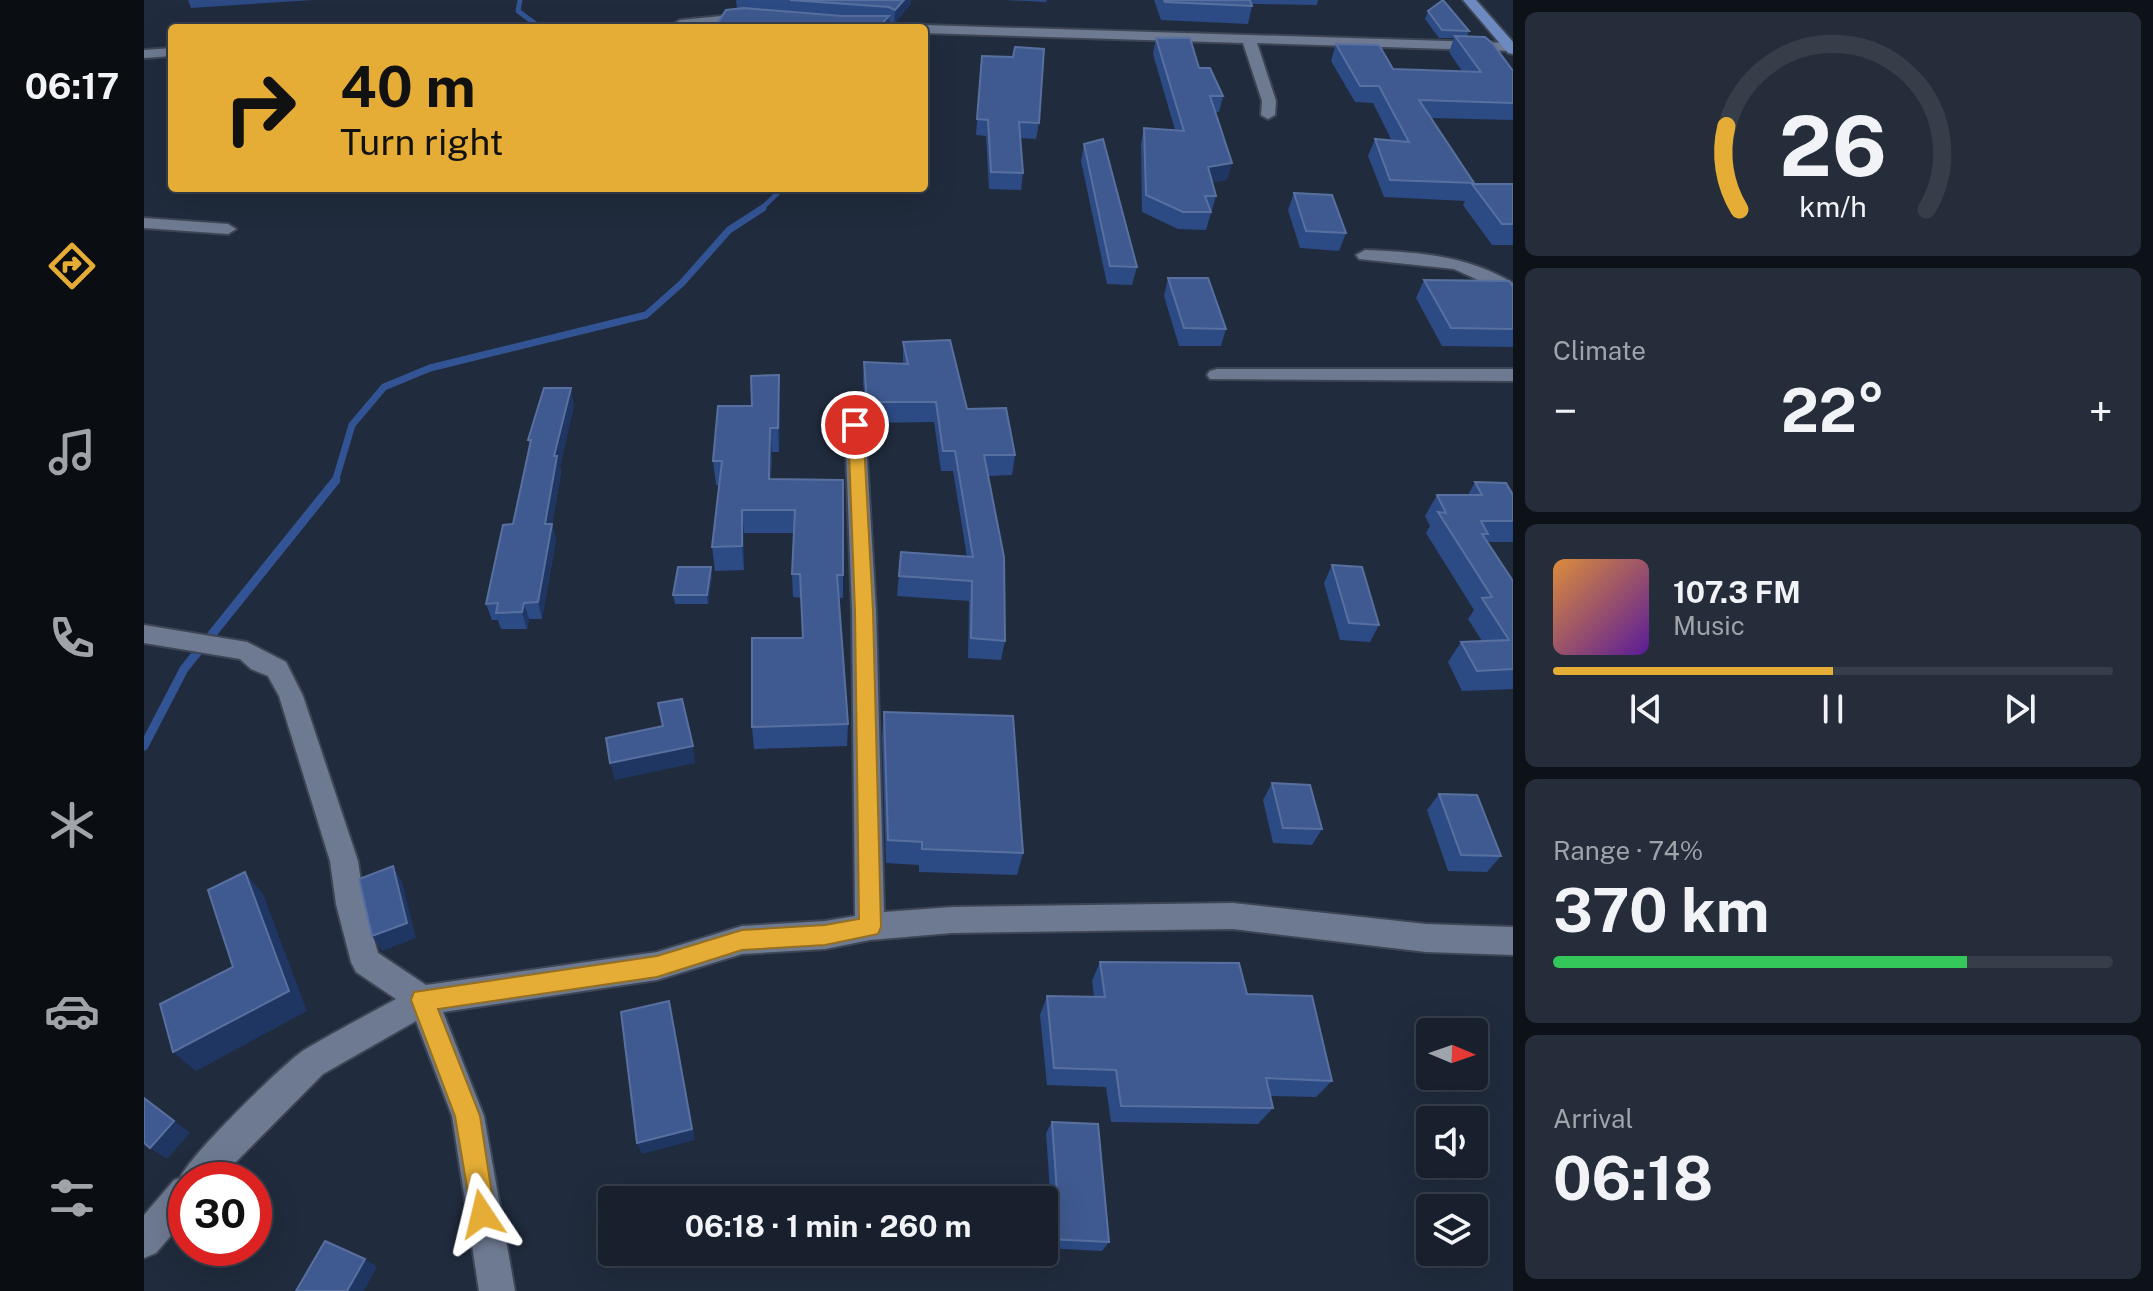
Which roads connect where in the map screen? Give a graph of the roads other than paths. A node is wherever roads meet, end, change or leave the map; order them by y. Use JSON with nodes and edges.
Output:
{"nodes":[{"id":1,"x":1469,"y":0,"type":"edge"},
{"id":2,"x":773,"y":19,"type":"edge"},
{"id":3,"x":680,"y":24,"type":"dead end"},
{"id":4,"x":928,"y":29,"type":"edge"},
{"id":5,"x":1249,"y":40,"type":"junction"},
{"id":6,"x":1512,"y":48,"type":"edge"},
{"id":7,"x":168,"y":52,"type":"edge"},
{"id":8,"x":144,"y":54,"type":"edge"},
{"id":9,"x":1268,"y":115,"type":"dead end"},
{"id":10,"x":144,"y":223,"type":"edge"},
{"id":11,"x":228,"y":229,"type":"dead end"},
{"id":12,"x":1365,"y":255,"type":"dead end"},
{"id":13,"x":1513,"y":291,"type":"edge"},
{"id":14,"x":1217,"y":375,"type":"dead end"},
{"id":15,"x":1513,"y":375,"type":"edge"},
{"id":16,"x":855,"y":425,"type":"dead end"},
{"id":17,"x":144,"y":634,"type":"edge"},
{"id":18,"x":870,"y":927,"type":"junction"},
{"id":19,"x":1513,"y":941,"type":"edge"},
{"id":20,"x":423,"y":1000,"type":"junction"},
{"id":21,"x":214,"y":1162,"type":"edge"},
{"id":22,"x":168,"y":1213,"type":"edge"},
{"id":23,"x":144,"y":1241,"type":"edge"},
{"id":24,"x":497,"y":1291,"type":"edge"}],
"edges":[{"from":1,"to":6,"type":"main road"},
{"from":2,"to":3,"type":"street"},
{"from":4,"to":5,"type":"street"},
{"from":5,"to":6,"type":"street"},
{"from":5,"to":9,"type":"street"},
{"from":7,"to":8,"type":"street"},
{"from":10,"to":11,"type":"street"},
{"from":12,"to":13,"type":"street"},
{"from":14,"to":15,"type":"street"},
{"from":16,"to":18,"type":"street"},
{"from":17,"to":20,"type":"street"},
{"from":18,"to":19,"type":"street"},
{"from":18,"to":20,"type":"street"},
{"from":20,"to":21,"type":"street"},
{"from":20,"to":24,"type":"street"},
{"from":22,"to":23,"type":"street"}]}
